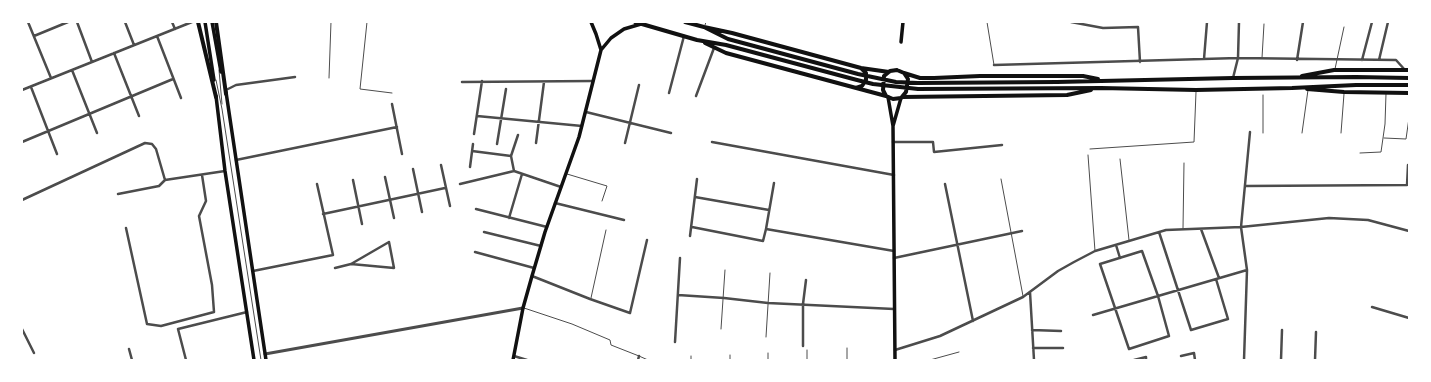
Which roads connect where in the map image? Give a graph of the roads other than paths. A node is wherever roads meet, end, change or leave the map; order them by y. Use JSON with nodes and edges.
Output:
{"nodes":[{"id":1,"x":28,"y":22,"type":"edge"},
{"id":2,"x":68,"y":22,"type":"edge"},
{"id":3,"x":77,"y":22,"type":"edge"},
{"id":4,"x":125,"y":22,"type":"edge"},
{"id":5,"x":172,"y":22,"type":"edge"},
{"id":6,"x":192,"y":22,"type":"edge"},
{"id":7,"x":198,"y":22,"type":"edge"},
{"id":8,"x":205,"y":22,"type":"edge"},
{"id":9,"x":212,"y":22,"type":"edge"},
{"id":10,"x":216,"y":22,"type":"edge"},
{"id":11,"x":331,"y":22,"type":"edge"},
{"id":12,"x":367,"y":22,"type":"edge"},
{"id":13,"x":591,"y":22,"type":"edge"},
{"id":14,"x":635,"y":22,"type":"edge"},
{"id":15,"x":685,"y":22,"type":"edge"},
{"id":16,"x":706,"y":22,"type":"edge"},
{"id":17,"x":903,"y":22,"type":"edge"},
{"id":18,"x":987,"y":22,"type":"edge"},
{"id":19,"x":1071,"y":22,"type":"edge"},
{"id":20,"x":1207,"y":22,"type":"edge"},
{"id":21,"x":1239,"y":22,"type":"edge"},
{"id":22,"x":1303,"y":22,"type":"edge"},
{"id":23,"x":1372,"y":22,"type":"edge"},
{"id":24,"x":1388,"y":22,"type":"edge"},
{"id":25,"x":641,"y":24,"type":"junction"},
{"id":26,"x":1264,"y":24,"type":"dead end"},
{"id":27,"x":704,"y":27,"type":"junction"},
{"id":28,"x":1344,"y":27,"type":"dead end"},
{"id":29,"x":175,"y":29,"type":"junction"},
{"id":30,"x":34,"y":36,"type":"junction"},
{"id":31,"x":157,"y":36,"type":"junction"},
{"id":32,"x":684,"y":36,"type":"junction"},
{"id":33,"x":697,"y":40,"type":"junction"},
{"id":34,"x":901,"y":42,"type":"dead end"},
{"id":35,"x":134,"y":45,"type":"junction"},
{"id":36,"x":714,"y":47,"type":"junction"},
{"id":37,"x":601,"y":50,"type":"junction"},
{"id":38,"x":114,"y":53,"type":"junction"},
{"id":39,"x":218,"y":56,"type":"junction"},
{"id":40,"x":211,"y":58,"type":"junction"},
{"id":41,"x":1238,"y":58,"type":"junction"},
{"id":42,"x":1204,"y":59,"type":"junction"},
{"id":43,"x":1262,"y":59,"type":"junction"},
{"id":44,"x":1297,"y":60,"type":"junction"},
{"id":45,"x":1337,"y":60,"type":"junction"},
{"id":46,"x":1362,"y":60,"type":"junction"},
{"id":47,"x":1379,"y":60,"type":"junction"},
{"id":48,"x":92,"y":62,"type":"junction"},
{"id":49,"x":1140,"y":62,"type":"junction"},
{"id":50,"x":994,"y":65,"type":"joint"},
{"id":51,"x":862,"y":68,"type":"junction"},
{"id":52,"x":72,"y":70,"type":"junction"},
{"id":53,"x":1334,"y":70,"type":"junction"},
{"id":54,"x":1407,"y":70,"type":"edge"},
{"id":55,"x":889,"y":72,"type":"junction"},
{"id":56,"x":904,"y":73,"type":"junction"},
{"id":57,"x":295,"y":77,"type":"dead end"},
{"id":58,"x":1292,"y":77,"type":"junction"},
{"id":59,"x":52,"y":78,"type":"junction"},
{"id":60,"x":328,"y":78,"type":"dead end"},
{"id":61,"x":934,"y":78,"type":"junction"},
{"id":62,"x":1233,"y":78,"type":"junction"},
{"id":63,"x":1409,"y":78,"type":"edge"},
{"id":64,"x":173,"y":79,"type":"junction"},
{"id":65,"x":1105,"y":80,"type":"junction"},
{"id":66,"x":482,"y":81,"type":"junction"},
{"id":67,"x":544,"y":81,"type":"junction"},
{"id":68,"x":593,"y":81,"type":"junction"},
{"id":69,"x":462,"y":82,"type":"dead end"},
{"id":70,"x":639,"y":85,"type":"dead end"},
{"id":71,"x":1409,"y":85,"type":"edge"},
{"id":72,"x":31,"y":87,"type":"junction"},
{"id":73,"x":856,"y":88,"type":"junction"},
{"id":74,"x":1101,"y":88,"type":"junction"},
{"id":75,"x":1309,"y":88,"type":"junction"},
{"id":76,"x":506,"y":89,"type":"dead end"},
{"id":77,"x":22,"y":90,"type":"edge"},
{"id":78,"x":1196,"y":90,"type":"junction"},
{"id":79,"x":226,"y":92,"type":"junction"},
{"id":80,"x":1344,"y":92,"type":"junction"},
{"id":81,"x":1386,"y":92,"type":"junction"},
{"id":82,"x":392,"y":93,"type":"dead end"},
{"id":83,"x":669,"y":93,"type":"dead end"},
{"id":84,"x":1409,"y":93,"type":"edge"},
{"id":85,"x":1263,"y":94,"type":"dead end"},
{"id":86,"x":131,"y":96,"type":"junction"},
{"id":87,"x":696,"y":96,"type":"dead end"},
{"id":88,"x":216,"y":97,"type":"junction"},
{"id":89,"x":887,"y":97,"type":"junction"},
{"id":90,"x":902,"y":97,"type":"junction"},
{"id":91,"x":933,"y":97,"type":"junction"},
{"id":92,"x":181,"y":98,"type":"dead end"},
{"id":93,"x":392,"y":104,"type":"dead end"},
{"id":94,"x":222,"y":109,"type":"junction"},
{"id":95,"x":586,"y":112,"type":"junction"},
{"id":96,"x":90,"y":114,"type":"junction"},
{"id":97,"x":138,"y":116,"type":"dead end"},
{"id":98,"x":477,"y":116,"type":"junction"},
{"id":99,"x":501,"y":118,"type":"junction"},
{"id":100,"x":1409,"y":118,"type":"edge"},
{"id":101,"x":539,"y":122,"type":"junction"},
{"id":102,"x":630,"y":122,"type":"junction"},
{"id":103,"x":582,"y":126,"type":"junction"},
{"id":104,"x":893,"y":126,"type":"junction"},
{"id":105,"x":397,"y":128,"type":"junction"},
{"id":106,"x":48,"y":131,"type":"junction"},
{"id":107,"x":1250,"y":132,"type":"dead end"},
{"id":108,"x":1263,"y":132,"type":"dead end"},
{"id":109,"x":98,"y":133,"type":"dead end"},
{"id":110,"x":671,"y":133,"type":"dead end"},
{"id":111,"x":1302,"y":133,"type":"dead end"},
{"id":112,"x":1341,"y":133,"type":"dead end"},
{"id":113,"x":474,"y":134,"type":"dead end"},
{"id":114,"x":518,"y":135,"type":"dead end"},
{"id":115,"x":1383,"y":138,"type":"junction"},
{"id":116,"x":22,"y":141,"type":"edge"},
{"id":117,"x":536,"y":142,"type":"dead end"},
{"id":118,"x":712,"y":142,"type":"dead end"},
{"id":119,"x":893,"y":142,"type":"junction"},
{"id":120,"x":624,"y":143,"type":"dead end"},
{"id":121,"x":473,"y":144,"type":"dead end"},
{"id":122,"x":497,"y":144,"type":"dead end"},
{"id":123,"x":1002,"y":145,"type":"dead end"},
{"id":124,"x":1090,"y":149,"type":"dead end"},
{"id":125,"x":472,"y":151,"type":"junction"},
{"id":126,"x":1360,"y":153,"type":"dead end"},
{"id":127,"x":57,"y":154,"type":"dead end"},
{"id":128,"x":402,"y":154,"type":"dead end"},
{"id":129,"x":1088,"y":155,"type":"dead end"},
{"id":130,"x":511,"y":156,"type":"junction"},
{"id":131,"x":1120,"y":159,"type":"dead end"},
{"id":132,"x":236,"y":160,"type":"junction"},
{"id":133,"x":1184,"y":163,"type":"dead end"},
{"id":134,"x":441,"y":165,"type":"dead end"},
{"id":135,"x":1408,"y":165,"type":"edge"},
{"id":136,"x":470,"y":167,"type":"dead end"},
{"id":137,"x":413,"y":169,"type":"dead end"},
{"id":138,"x":225,"y":171,"type":"junction"},
{"id":139,"x":514,"y":171,"type":"junction"},
{"id":140,"x":202,"y":174,"type":"junction"},
{"id":141,"x":522,"y":174,"type":"junction"},
{"id":142,"x":566,"y":174,"type":"junction"},
{"id":143,"x":894,"y":175,"type":"junction"},
{"id":144,"x":384,"y":177,"type":"dead end"},
{"id":145,"x":1001,"y":179,"type":"dead end"},
{"id":146,"x":165,"y":180,"type":"junction"},
{"id":147,"x":353,"y":180,"type":"dead end"},
{"id":148,"x":697,"y":180,"type":"dead end"},
{"id":149,"x":774,"y":183,"type":"dead end"},
{"id":150,"x":317,"y":184,"type":"dead end"},
{"id":151,"x":460,"y":184,"type":"dead end"},
{"id":152,"x":945,"y":184,"type":"dead end"},
{"id":153,"x":1245,"y":186,"type":"junction"},
{"id":154,"x":561,"y":187,"type":"junction"},
{"id":155,"x":445,"y":188,"type":"junction"},
{"id":156,"x":118,"y":194,"type":"dead end"},
{"id":157,"x":418,"y":194,"type":"junction"},
{"id":158,"x":695,"y":197,"type":"junction"},
{"id":159,"x":22,"y":200,"type":"edge"},
{"id":160,"x":390,"y":200,"type":"junction"},
{"id":161,"x":602,"y":201,"type":"dead end"},
{"id":162,"x":555,"y":203,"type":"junction"},
{"id":163,"x":358,"y":206,"type":"junction"},
{"id":164,"x":450,"y":206,"type":"dead end"},
{"id":165,"x":476,"y":209,"type":"dead end"},
{"id":166,"x":770,"y":210,"type":"junction"},
{"id":167,"x":422,"y":212,"type":"dead end"},
{"id":168,"x":323,"y":214,"type":"junction"},
{"id":169,"x":394,"y":218,"type":"dead end"},
{"id":170,"x":509,"y":218,"type":"junction"},
{"id":171,"x":624,"y":220,"type":"dead end"},
{"id":172,"x":362,"y":224,"type":"dead end"},
{"id":173,"x":547,"y":227,"type":"junction"},
{"id":174,"x":692,"y":227,"type":"junction"},
{"id":175,"x":1241,"y":227,"type":"junction"},
{"id":176,"x":126,"y":228,"type":"dead end"},
{"id":177,"x":1201,"y":228,"type":"junction"},
{"id":178,"x":766,"y":229,"type":"junction"},
{"id":179,"x":1183,"y":229,"type":"junction"},
{"id":180,"x":606,"y":230,"type":"dead end"},
{"id":181,"x":1022,"y":231,"type":"dead end"},
{"id":182,"x":1409,"y":231,"type":"edge"},
{"id":183,"x":484,"y":232,"type":"dead end"},
{"id":184,"x":1159,"y":232,"type":"junction"},
{"id":185,"x":1011,"y":233,"type":"junction"},
{"id":186,"x":690,"y":236,"type":"dead end"},
{"id":187,"x":647,"y":240,"type":"dead end"},
{"id":188,"x":1129,"y":240,"type":"junction"},
{"id":189,"x":957,"y":244,"type":"junction"},
{"id":190,"x":1116,"y":245,"type":"junction"},
{"id":191,"x":541,"y":246,"type":"junction"},
{"id":192,"x":894,"y":251,"type":"junction"},
{"id":193,"x":1095,"y":251,"type":"junction"},
{"id":194,"x":475,"y":252,"type":"dead end"},
{"id":195,"x":680,"y":258,"type":"dead end"},
{"id":196,"x":894,"y":258,"type":"junction"},
{"id":197,"x":1120,"y":258,"type":"junction"},
{"id":198,"x":352,"y":264,"type":"junction"},
{"id":199,"x":335,"y":268,"type":"dead end"},
{"id":200,"x":534,"y":268,"type":"junction"},
{"id":201,"x":725,"y":270,"type":"dead end"},
{"id":202,"x":1248,"y":270,"type":"junction"},
{"id":203,"x":253,"y":271,"type":"junction"},
{"id":204,"x":770,"y":273,"type":"dead end"},
{"id":205,"x":532,"y":276,"type":"junction"},
{"id":206,"x":1217,"y":279,"type":"junction"},
{"id":207,"x":806,"y":280,"type":"dead end"},
{"id":208,"x":1179,"y":290,"type":"junction"},
{"id":209,"x":1030,"y":291,"type":"junction"},
{"id":210,"x":678,"y":295,"type":"junction"},
{"id":211,"x":1023,"y":296,"type":"junction"},
{"id":212,"x":1158,"y":296,"type":"junction"},
{"id":213,"x":724,"y":298,"type":"junction"},
{"id":214,"x":590,"y":299,"type":"junction"},
{"id":215,"x":768,"y":303,"type":"junction"},
{"id":216,"x":804,"y":304,"type":"junction"},
{"id":217,"x":1372,"y":307,"type":"dead end"},
{"id":218,"x":523,"y":308,"type":"junction"},
{"id":219,"x":1115,"y":308,"type":"junction"},
{"id":220,"x":895,"y":309,"type":"junction"},
{"id":221,"x":247,"y":312,"type":"junction"},
{"id":222,"x":1093,"y":315,"type":"dead end"},
{"id":223,"x":1409,"y":318,"type":"edge"},
{"id":224,"x":972,"y":321,"type":"junction"},
{"id":225,"x":22,"y":329,"type":"edge"},
{"id":226,"x":721,"y":329,"type":"dead end"},
{"id":227,"x":1032,"y":330,"type":"junction"},
{"id":228,"x":1282,"y":330,"type":"dead end"},
{"id":229,"x":1061,"y":331,"type":"dead end"},
{"id":230,"x":1316,"y":332,"type":"dead end"},
{"id":231,"x":766,"y":337,"type":"dead end"},
{"id":232,"x":675,"y":342,"type":"dead end"},
{"id":233,"x":803,"y":346,"type":"dead end"},
{"id":234,"x":847,"y":348,"type":"dead end"},
{"id":235,"x":1033,"y":348,"type":"junction"},
{"id":236,"x":1062,"y":348,"type":"dead end"},
{"id":237,"x":129,"y":349,"type":"dead end"},
{"id":238,"x":807,"y":350,"type":"dead end"},
{"id":239,"x":895,"y":350,"type":"junction"},
{"id":240,"x":34,"y":352,"type":"dead end"},
{"id":241,"x":959,"y":352,"type":"dead end"},
{"id":242,"x":768,"y":353,"type":"dead end"},
{"id":243,"x":265,"y":354,"type":"junction"},
{"id":244,"x":730,"y":355,"type":"dead end"},
{"id":245,"x":639,"y":356,"type":"junction"},
{"id":246,"x":692,"y":356,"type":"dead end"},
{"id":247,"x":1181,"y":356,"type":"dead end"},
{"id":248,"x":514,"y":358,"type":"edge"},
{"id":249,"x":132,"y":360,"type":"edge"},
{"id":250,"x":186,"y":360,"type":"edge"},
{"id":251,"x":254,"y":360,"type":"edge"},
{"id":252,"x":261,"y":360,"type":"edge"},
{"id":253,"x":266,"y":360,"type":"edge"},
{"id":254,"x":527,"y":360,"type":"edge"},
{"id":255,"x":638,"y":360,"type":"edge"},
{"id":256,"x":648,"y":360,"type":"edge"},
{"id":257,"x":691,"y":360,"type":"edge"},
{"id":258,"x":730,"y":360,"type":"edge"},
{"id":259,"x":768,"y":360,"type":"edge"},
{"id":260,"x":807,"y":360,"type":"edge"},
{"id":261,"x":847,"y":360,"type":"edge"},
{"id":262,"x":895,"y":360,"type":"edge"},
{"id":263,"x":930,"y":360,"type":"edge"},
{"id":264,"x":1034,"y":360,"type":"edge"},
{"id":265,"x":1134,"y":360,"type":"edge"},
{"id":266,"x":1146,"y":360,"type":"edge"},
{"id":267,"x":1195,"y":360,"type":"edge"},
{"id":268,"x":1244,"y":360,"type":"edge"},
{"id":269,"x":1281,"y":360,"type":"edge"},
{"id":270,"x":1315,"y":360,"type":"edge"}],
"edges":[{"from":1,"to":30,"type":"street"},
{"from":2,"to":30,"type":"street"},
{"from":3,"to":48,"type":"street"},
{"from":4,"to":35,"type":"street"},
{"from":5,"to":29,"type":"street"},
{"from":6,"to":29,"type":"street"},
{"from":7,"to":88,"type":"highway"},
{"from":8,"to":40,"type":"main road"},
{"from":9,"to":39,"type":"main road"},
{"from":10,"to":79,"type":"highway"},
{"from":11,"to":60,"type":"lane"},
{"from":12,"to":82,"type":"lane"},
{"from":13,"to":37,"type":"main road"},
{"from":14,"to":25,"type":"highway"},
{"from":15,"to":27,"type":"highway"},
{"from":16,"to":27,"type":"lane"},
{"from":17,"to":34,"type":"main road"},
{"from":18,"to":50,"type":"lane"},
{"from":19,"to":49,"type":"street"},
{"from":20,"to":42,"type":"street"},
{"from":21,"to":41,"type":"street"},
{"from":22,"to":44,"type":"street"},
{"from":23,"to":46,"type":"street"},
{"from":24,"to":47,"type":"street"},
{"from":25,"to":32,"type":"highway"},
{"from":25,"to":37,"type":"main road"},
{"from":26,"to":43,"type":"lane"},
{"from":27,"to":51,"type":"highway"},
{"from":27,"to":65,"type":"highway"},
{"from":28,"to":45,"type":"lane"},
{"from":29,"to":31,"type":"street"},
{"from":30,"to":59,"type":"street"},
{"from":31,"to":35,"type":"street"},
{"from":31,"to":64,"type":"street"},
{"from":32,"to":33,"type":"highway"},
{"from":32,"to":83,"type":"street"},
{"from":33,"to":36,"type":"highway"},
{"from":33,"to":74,"type":"highway"},
{"from":35,"to":38,"type":"street"},
{"from":36,"to":73,"type":"highway"},
{"from":36,"to":87,"type":"street"},
{"from":37,"to":68,"type":"main road"},
{"from":38,"to":48,"type":"street"},
{"from":38,"to":86,"type":"street"},
{"from":39,"to":79,"type":"main road"},
{"from":39,"to":94,"type":"lane"},
{"from":40,"to":88,"type":"main road"},
{"from":40,"to":94,"type":"lane"},
{"from":41,"to":42,"type":"street"},
{"from":41,"to":43,"type":"street"},
{"from":41,"to":62,"type":"street"},
{"from":42,"to":49,"type":"street"},
{"from":43,"to":44,"type":"street"},
{"from":44,"to":45,"type":"street"},
{"from":45,"to":46,"type":"street"},
{"from":45,"to":53,"type":"lane"},
{"from":46,"to":47,"type":"street"},
{"from":47,"to":54,"type":"street"},
{"from":48,"to":52,"type":"street"},
{"from":49,"to":50,"type":"street"},
{"from":51,"to":55,"type":"highway"},
{"from":51,"to":73,"type":"highway"},
{"from":52,"to":59,"type":"street"},
{"from":52,"to":96,"type":"street"},
{"from":53,"to":54,"type":"highway"},
{"from":53,"to":58,"type":"highway"},
{"from":55,"to":56,"type":"highway"},
{"from":55,"to":89,"type":"highway"},
{"from":56,"to":61,"type":"highway"},
{"from":56,"to":90,"type":"highway"},
{"from":57,"to":79,"type":"street"},
{"from":58,"to":62,"type":"highway"},
{"from":58,"to":63,"type":"highway"},
{"from":59,"to":72,"type":"street"},
{"from":61,"to":65,"type":"highway"},
{"from":61,"to":91,"type":"highway"},
{"from":62,"to":65,"type":"highway"},
{"from":64,"to":86,"type":"street"},
{"from":64,"to":92,"type":"street"},
{"from":66,"to":67,"type":"street"},
{"from":66,"to":69,"type":"street"},
{"from":66,"to":98,"type":"street"},
{"from":67,"to":68,"type":"street"},
{"from":67,"to":101,"type":"street"},
{"from":68,"to":95,"type":"main road"},
{"from":70,"to":102,"type":"street"},
{"from":71,"to":75,"type":"highway"},
{"from":72,"to":77,"type":"street"},
{"from":72,"to":106,"type":"street"},
{"from":73,"to":89,"type":"highway"},
{"from":74,"to":78,"type":"highway"},
{"from":74,"to":91,"type":"highway"},
{"from":75,"to":78,"type":"highway"},
{"from":75,"to":80,"type":"highway"},
{"from":75,"to":111,"type":"lane"},
{"from":76,"to":99,"type":"street"},
{"from":78,"to":124,"type":"lane"},
{"from":79,"to":132,"type":"main road"},
{"from":80,"to":81,"type":"highway"},
{"from":80,"to":112,"type":"lane"},
{"from":81,"to":84,"type":"highway"},
{"from":81,"to":115,"type":"lane"},
{"from":85,"to":108,"type":"lane"},
{"from":86,"to":96,"type":"street"},
{"from":86,"to":97,"type":"street"},
{"from":88,"to":138,"type":"main road"},
{"from":89,"to":90,"type":"highway"},
{"from":89,"to":104,"type":"main road"},
{"from":90,"to":91,"type":"highway"},
{"from":90,"to":104,"type":"main road"},
{"from":93,"to":105,"type":"street"},
{"from":94,"to":252,"type":"lane"},
{"from":95,"to":102,"type":"street"},
{"from":95,"to":103,"type":"main road"},
{"from":96,"to":106,"type":"street"},
{"from":96,"to":109,"type":"street"},
{"from":98,"to":99,"type":"street"},
{"from":98,"to":113,"type":"street"},
{"from":99,"to":101,"type":"street"},
{"from":99,"to":122,"type":"street"},
{"from":100,"to":115,"type":"lane"},
{"from":101,"to":103,"type":"street"},
{"from":101,"to":117,"type":"street"},
{"from":102,"to":110,"type":"street"},
{"from":102,"to":120,"type":"street"},
{"from":103,"to":142,"type":"main road"},
{"from":104,"to":119,"type":"main road"},
{"from":105,"to":128,"type":"street"},
{"from":105,"to":132,"type":"street"},
{"from":106,"to":116,"type":"street"},
{"from":106,"to":127,"type":"street"},
{"from":107,"to":153,"type":"street"},
{"from":114,"to":130,"type":"street"},
{"from":115,"to":126,"type":"lane"},
{"from":118,"to":143,"type":"street"},
{"from":119,"to":123,"type":"street"},
{"from":119,"to":143,"type":"main road"},
{"from":121,"to":125,"type":"street"},
{"from":125,"to":130,"type":"street"},
{"from":125,"to":136,"type":"street"},
{"from":129,"to":193,"type":"lane"},
{"from":130,"to":139,"type":"street"},
{"from":131,"to":188,"type":"lane"},
{"from":132,"to":203,"type":"main road"},
{"from":133,"to":179,"type":"lane"},
{"from":134,"to":155,"type":"street"},
{"from":135,"to":153,"type":"street"},
{"from":137,"to":157,"type":"street"},
{"from":138,"to":140,"type":"street"},
{"from":138,"to":221,"type":"main road"},
{"from":139,"to":141,"type":"street"},
{"from":139,"to":151,"type":"street"},
{"from":140,"to":146,"type":"street"},
{"from":140,"to":176,"type":"street"},
{"from":141,"to":154,"type":"street"},
{"from":141,"to":170,"type":"street"},
{"from":142,"to":154,"type":"main road"},
{"from":142,"to":161,"type":"lane"},
{"from":143,"to":192,"type":"main road"},
{"from":144,"to":160,"type":"street"},
{"from":145,"to":185,"type":"lane"},
{"from":146,"to":156,"type":"street"},
{"from":146,"to":159,"type":"street"},
{"from":147,"to":163,"type":"street"},
{"from":148,"to":158,"type":"street"},
{"from":149,"to":166,"type":"street"},
{"from":150,"to":168,"type":"street"},
{"from":152,"to":189,"type":"street"},
{"from":153,"to":175,"type":"street"},
{"from":154,"to":162,"type":"main road"},
{"from":155,"to":157,"type":"street"},
{"from":155,"to":164,"type":"street"},
{"from":157,"to":160,"type":"street"},
{"from":157,"to":167,"type":"street"},
{"from":158,"to":166,"type":"street"},
{"from":158,"to":174,"type":"street"},
{"from":160,"to":163,"type":"street"},
{"from":160,"to":169,"type":"street"},
{"from":162,"to":171,"type":"street"},
{"from":162,"to":173,"type":"main road"},
{"from":163,"to":168,"type":"street"},
{"from":163,"to":172,"type":"street"},
{"from":165,"to":170,"type":"street"},
{"from":166,"to":178,"type":"street"},
{"from":168,"to":203,"type":"street"},
{"from":170,"to":173,"type":"street"},
{"from":173,"to":191,"type":"main road"},
{"from":174,"to":178,"type":"street"},
{"from":174,"to":186,"type":"street"},
{"from":175,"to":177,"type":"street"},
{"from":175,"to":182,"type":"street"},
{"from":175,"to":202,"type":"street"},
{"from":177,"to":179,"type":"street"},
{"from":177,"to":206,"type":"street"},
{"from":178,"to":192,"type":"street"},
{"from":179,"to":184,"type":"street"},
{"from":180,"to":214,"type":"lane"},
{"from":181,"to":185,"type":"street"},
{"from":183,"to":191,"type":"street"},
{"from":184,"to":188,"type":"street"},
{"from":184,"to":208,"type":"street"},
{"from":185,"to":189,"type":"street"},
{"from":185,"to":211,"type":"lane"},
{"from":187,"to":214,"type":"street"},
{"from":188,"to":190,"type":"street"},
{"from":189,"to":196,"type":"street"},
{"from":189,"to":224,"type":"street"},
{"from":190,"to":193,"type":"street"},
{"from":190,"to":197,"type":"street"},
{"from":191,"to":200,"type":"main road"},
{"from":192,"to":196,"type":"main road"},
{"from":193,"to":209,"type":"street"},
{"from":194,"to":200,"type":"street"},
{"from":195,"to":210,"type":"street"},
{"from":196,"to":220,"type":"main road"},
{"from":197,"to":212,"type":"street"},
{"from":197,"to":219,"type":"street"},
{"from":198,"to":198,"type":"street"},
{"from":198,"to":199,"type":"street"},
{"from":200,"to":205,"type":"main road"},
{"from":201,"to":213,"type":"lane"},
{"from":202,"to":206,"type":"street"},
{"from":202,"to":268,"type":"street"},
{"from":203,"to":243,"type":"main road"},
{"from":204,"to":215,"type":"lane"},
{"from":205,"to":214,"type":"street"},
{"from":205,"to":218,"type":"main road"},
{"from":206,"to":208,"type":"street"},
{"from":206,"to":208,"type":"street"},
{"from":207,"to":216,"type":"street"},
{"from":208,"to":212,"type":"street"},
{"from":209,"to":211,"type":"street"},
{"from":209,"to":227,"type":"street"},
{"from":210,"to":213,"type":"street"},
{"from":210,"to":232,"type":"street"},
{"from":211,"to":224,"type":"street"},
{"from":212,"to":219,"type":"street"},
{"from":212,"to":219,"type":"street"},
{"from":213,"to":215,"type":"street"},
{"from":213,"to":226,"type":"lane"},
{"from":215,"to":216,"type":"street"},
{"from":215,"to":231,"type":"lane"},
{"from":216,"to":220,"type":"street"},
{"from":216,"to":233,"type":"street"},
{"from":217,"to":223,"type":"street"},
{"from":218,"to":243,"type":"street"},
{"from":218,"to":245,"type":"lane"},
{"from":218,"to":248,"type":"main road"},
{"from":219,"to":222,"type":"street"},
{"from":220,"to":239,"type":"main road"},
{"from":221,"to":250,"type":"street"},
{"from":221,"to":251,"type":"main road"},
{"from":224,"to":239,"type":"street"},
{"from":225,"to":240,"type":"street"},
{"from":227,"to":229,"type":"street"},
{"from":227,"to":235,"type":"street"},
{"from":228,"to":269,"type":"street"},
{"from":230,"to":270,"type":"street"},
{"from":234,"to":261,"type":"lane"},
{"from":235,"to":236,"type":"street"},
{"from":235,"to":264,"type":"street"},
{"from":237,"to":249,"type":"street"},
{"from":238,"to":260,"type":"lane"},
{"from":239,"to":262,"type":"main road"},
{"from":241,"to":263,"type":"lane"},
{"from":242,"to":259,"type":"lane"},
{"from":243,"to":253,"type":"main road"},
{"from":244,"to":258,"type":"lane"},
{"from":245,"to":255,"type":"street"},
{"from":245,"to":256,"type":"lane"},
{"from":246,"to":257,"type":"lane"},
{"from":247,"to":267,"type":"street"},
{"from":248,"to":254,"type":"street"},
{"from":265,"to":266,"type":"street"}]}
